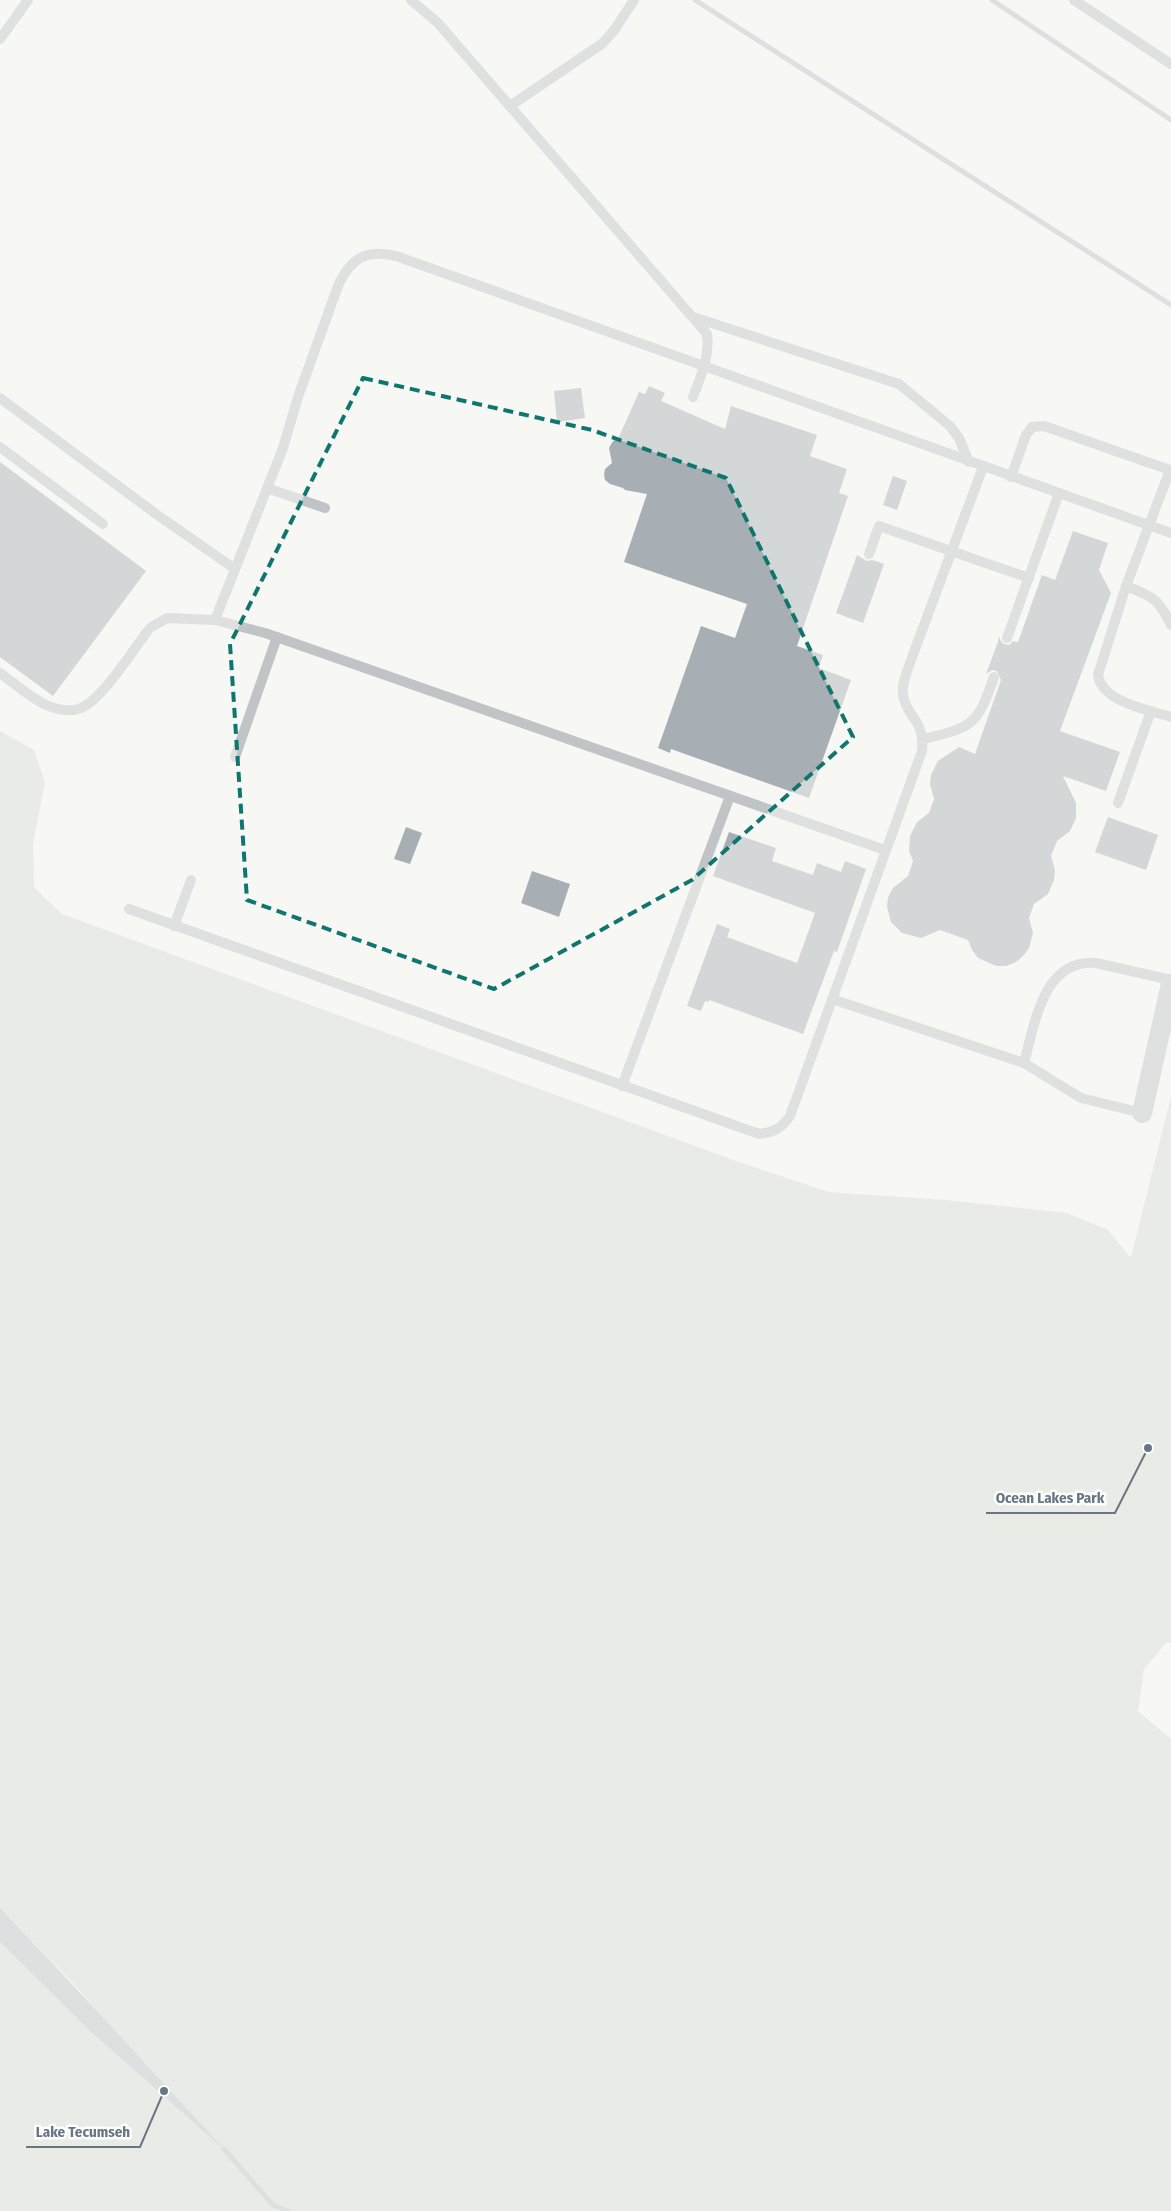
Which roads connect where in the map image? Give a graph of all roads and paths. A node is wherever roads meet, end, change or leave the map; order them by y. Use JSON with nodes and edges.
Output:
{"nodes":[{"id":1,"x":28,"y":0,"type":"edge"},
{"id":2,"x":410,"y":0,"type":"edge"},
{"id":3,"x":634,"y":0,"type":"edge"},
{"id":4,"x":1074,"y":0,"type":"edge"},
{"id":5,"x":0,"y":39,"type":"edge"},
{"id":6,"x":1171,"y":64,"type":"edge"},
{"id":7,"x":510,"y":106,"type":"junction"},
{"id":8,"x":692,"y":316,"type":"junction"},
{"id":9,"x":705,"y":365,"type":"junction"},
{"id":10,"x":693,"y":397,"type":"dead end"},
{"id":11,"x":0,"y":398,"type":"edge"},
{"id":12,"x":0,"y":447,"type":"edge"},
{"id":13,"x":969,"y":462,"type":"junction"},
{"id":14,"x":983,"y":467,"type":"junction"},
{"id":15,"x":1011,"y":476,"type":"junction"},
{"id":16,"x":267,"y":488,"type":"junction"},
{"id":17,"x":1059,"y":494,"type":"junction"},
{"id":18,"x":324,"y":508,"type":"dead end"},
{"id":19,"x":103,"y":524,"type":"dead end"},
{"id":20,"x":1149,"y":525,"type":"junction"},
{"id":21,"x":1171,"y":533,"type":"edge"},
{"id":22,"x":951,"y":551,"type":"junction"},
{"id":23,"x":869,"y":554,"type":"dead end"},
{"id":24,"x":234,"y":570,"type":"junction"},
{"id":25,"x":1029,"y":578,"type":"junction"},
{"id":26,"x":1126,"y":586,"type":"junction"},
{"id":27,"x":215,"y":620,"type":"junction"},
{"id":28,"x":1171,"y":625,"type":"edge"},
{"id":29,"x":277,"y":637,"type":"junction"},
{"id":30,"x":1008,"y":638,"type":"dead end"},
{"id":31,"x":0,"y":673,"type":"edge"},
{"id":32,"x":994,"y":677,"type":"dead end"},
{"id":33,"x":1151,"y":711,"type":"junction"},
{"id":34,"x":1171,"y":717,"type":"edge"},
{"id":35,"x":923,"y":739,"type":"junction"},
{"id":36,"x":236,"y":757,"type":"dead end"},
{"id":37,"x":730,"y":796,"type":"junction"},
{"id":38,"x":1118,"y":803,"type":"dead end"},
{"id":39,"x":885,"y":850,"type":"junction"},
{"id":40,"x":191,"y":880,"type":"dead end"},
{"id":41,"x":129,"y":909,"type":"dead end"},
{"id":42,"x":174,"y":926,"type":"junction"},
{"id":43,"x":1171,"y":980,"type":"edge"},
{"id":44,"x":1171,"y":984,"type":"edge"},
{"id":45,"x":832,"y":999,"type":"junction"},
{"id":46,"x":1024,"y":1063,"type":"junction"},
{"id":47,"x":622,"y":1086,"type":"junction"},
{"id":48,"x":1142,"y":1113,"type":"joint"}],
"edges":[{"from":1,"to":5,"type":"lane"},
{"from":2,"to":7,"type":"lane"},
{"from":3,"to":7,"type":"lane"},
{"from":4,"to":6,"type":"lane"},
{"from":7,"to":8,"type":"lane"},
{"from":8,"to":9,"type":"lane"},
{"from":8,"to":13,"type":"lane"},
{"from":9,"to":10,"type":"lane"},
{"from":9,"to":13,"type":"lane"},
{"from":9,"to":16,"type":"lane"},
{"from":11,"to":24,"type":"lane"},
{"from":12,"to":19,"type":"lane"},
{"from":13,"to":14,"type":"lane"},
{"from":14,"to":15,"type":"lane"},
{"from":14,"to":22,"type":"lane"},
{"from":15,"to":17,"type":"lane"},
{"from":15,"to":20,"type":"lane"},
{"from":16,"to":18,"type":"lane"},
{"from":16,"to":24,"type":"lane"},
{"from":17,"to":20,"type":"lane"},
{"from":17,"to":25,"type":"lane"},
{"from":20,"to":21,"type":"lane"},
{"from":20,"to":26,"type":"lane"},
{"from":22,"to":23,"type":"lane"},
{"from":22,"to":25,"type":"lane"},
{"from":22,"to":35,"type":"lane"},
{"from":24,"to":27,"type":"lane"},
{"from":25,"to":30,"type":"lane"},
{"from":26,"to":28,"type":"lane"},
{"from":26,"to":33,"type":"lane"},
{"from":27,"to":29,"type":"lane"},
{"from":27,"to":31,"type":"lane"},
{"from":29,"to":36,"type":"lane"},
{"from":29,"to":37,"type":"lane"},
{"from":32,"to":35,"type":"lane"},
{"from":33,"to":34,"type":"lane"},
{"from":33,"to":38,"type":"lane"},
{"from":35,"to":39,"type":"lane"},
{"from":37,"to":39,"type":"lane"},
{"from":37,"to":47,"type":"lane"},
{"from":39,"to":45,"type":"lane"},
{"from":40,"to":42,"type":"lane"},
{"from":41,"to":42,"type":"lane"},
{"from":42,"to":47,"type":"lane"},
{"from":43,"to":46,"type":"lane"},
{"from":44,"to":48,"type":"street"},
{"from":45,"to":46,"type":"lane"},
{"from":45,"to":47,"type":"lane"},
{"from":46,"to":48,"type":"lane"}]}
